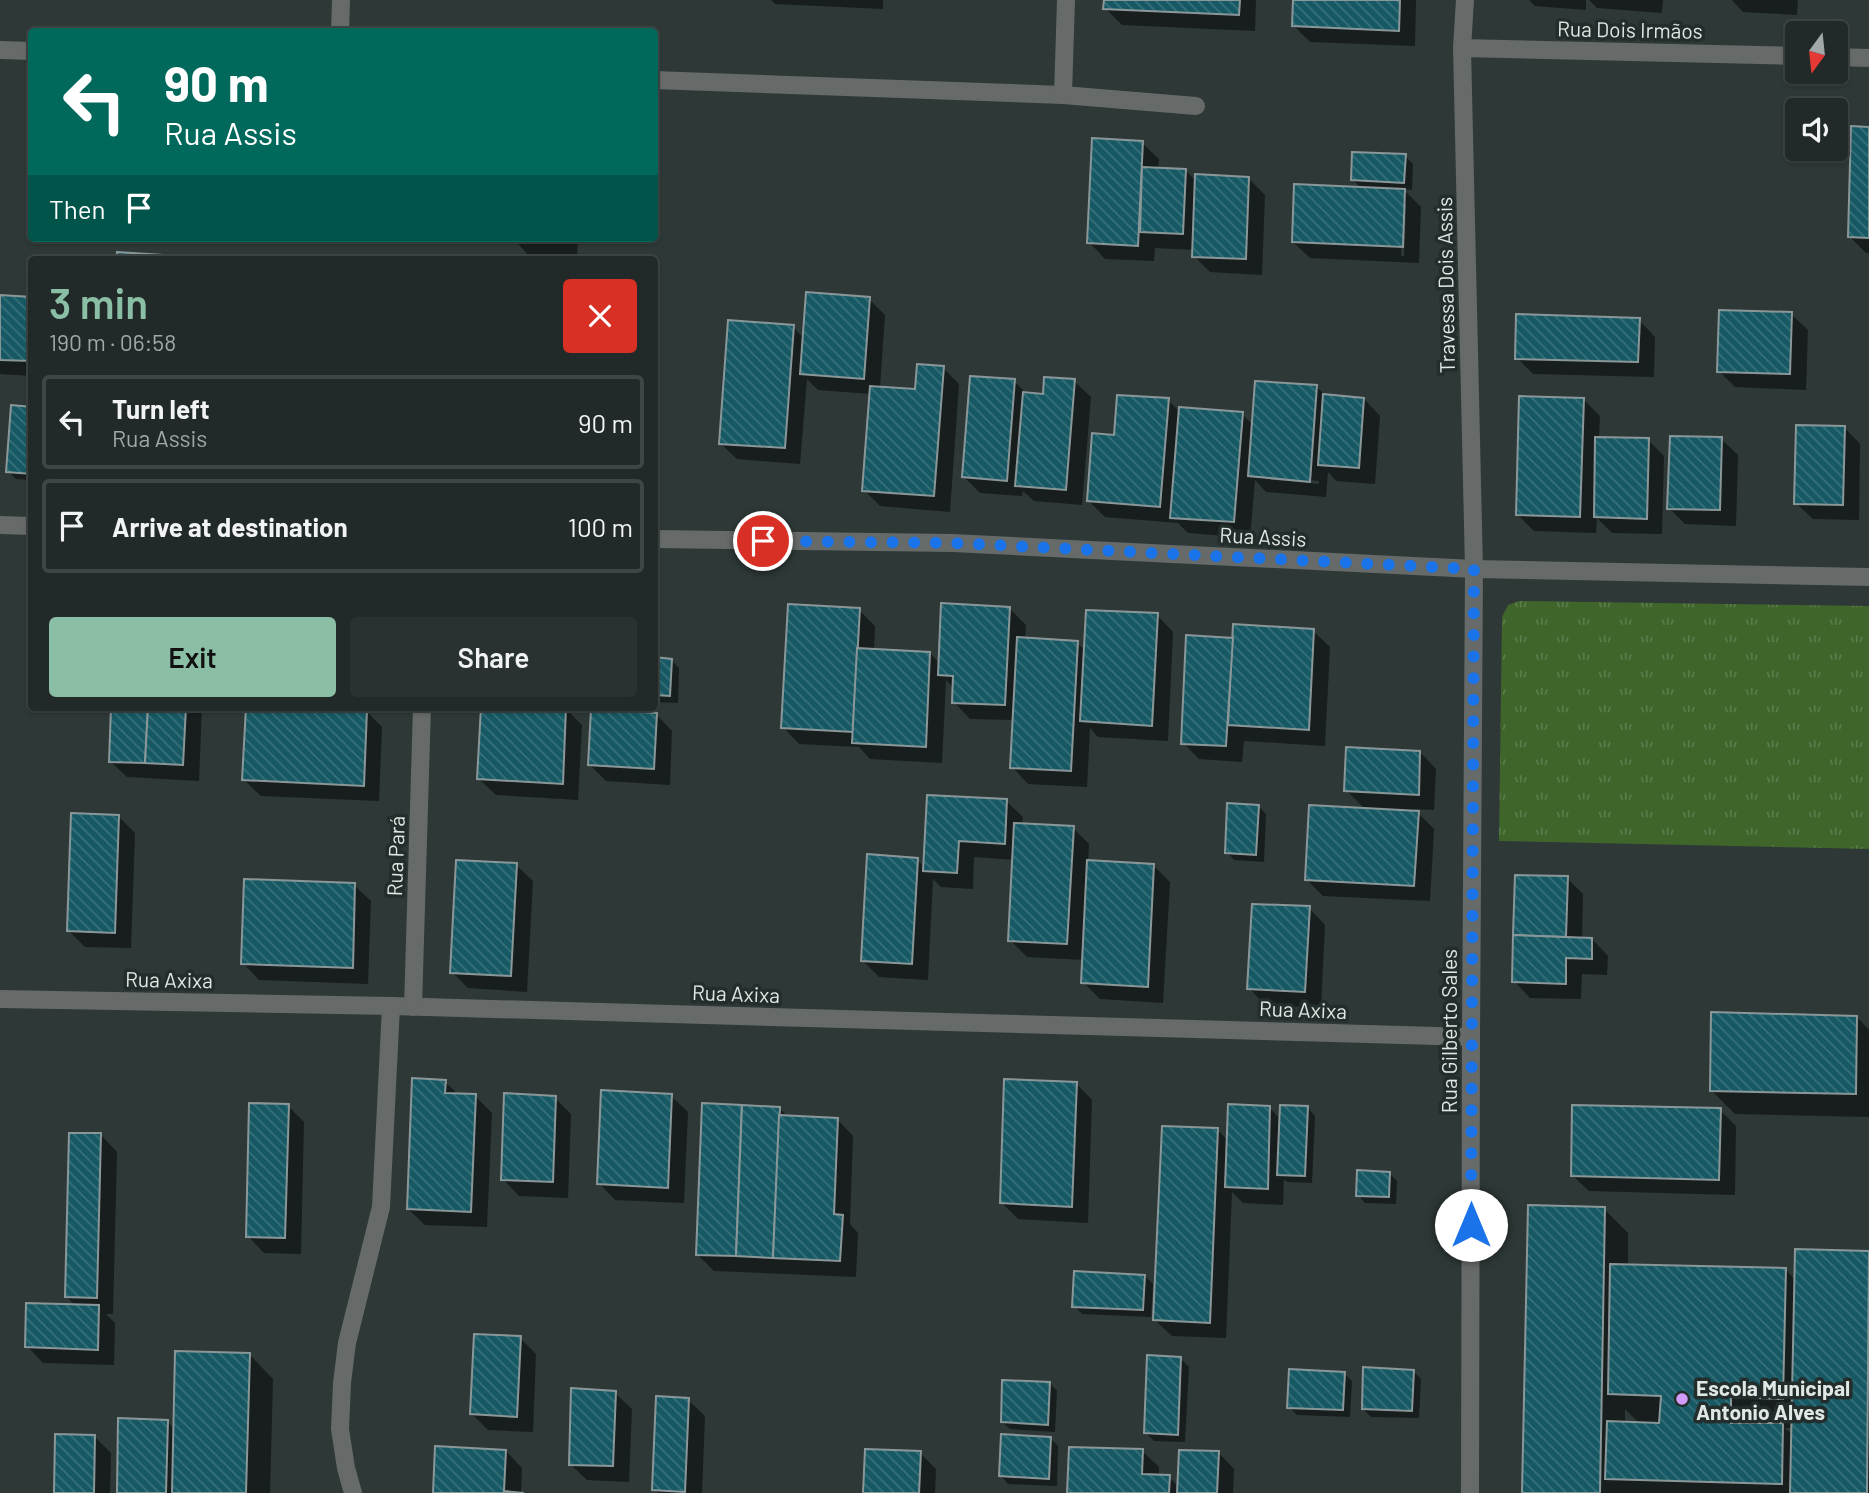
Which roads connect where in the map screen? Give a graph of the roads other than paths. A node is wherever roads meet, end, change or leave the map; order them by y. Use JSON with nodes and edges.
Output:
{"nodes":[{"id":1,"x":341,"y":0,"type":"edge"},
{"id":2,"x":1066,"y":0,"type":"edge"},
{"id":3,"x":1465,"y":0,"type":"edge"},
{"id":4,"x":340,"y":28,"type":"edge"},
{"id":5,"x":1462,"y":48,"type":"junction"},
{"id":6,"x":0,"y":50,"type":"edge"},
{"id":7,"x":28,"y":51,"type":"edge"},
{"id":8,"x":1785,"y":56,"type":"edge"},
{"id":9,"x":1848,"y":57,"type":"edge"},
{"id":10,"x":1869,"y":58,"type":"edge"},
{"id":11,"x":658,"y":80,"type":"edge"},
{"id":12,"x":1063,"y":95,"type":"junction"},
{"id":13,"x":1196,"y":106,"type":"dead end"},
{"id":14,"x":0,"y":525,"type":"edge"},
{"id":15,"x":28,"y":526,"type":"edge"},
{"id":16,"x":658,"y":539,"type":"edge"},
{"id":17,"x":1474,"y":569,"type":"junction"},
{"id":18,"x":1869,"y":577,"type":"edge"},
{"id":19,"x":422,"y":711,"type":"edge"},
{"id":20,"x":0,"y":999,"type":"edge"},
{"id":21,"x":391,"y":1006,"type":"junction"},
{"id":22,"x":413,"y":1007,"type":"junction"},
{"id":23,"x":1471,"y":1037,"type":"junction"},
{"id":24,"x":353,"y":1493,"type":"edge"},
{"id":25,"x":1470,"y":1493,"type":"edge"}],
"edges":[{"from":1,"to":4,"type":"street"},
{"from":2,"to":12,"type":"street"},
{"from":3,"to":5,"type":"street","name":"Travessa Dois Assis"},
{"from":5,"to":8,"type":"street","name":"Rua Dois Irmãos"},
{"from":5,"to":17,"type":"street","name":"Travessa Dois Assis"},
{"from":6,"to":7,"type":"street"},
{"from":9,"to":10,"type":"street"},
{"from":11,"to":12,"type":"street"},
{"from":12,"to":13,"type":"street"},
{"from":14,"to":15,"type":"street"},
{"from":16,"to":17,"type":"street","name":"Rua Assis"},
{"from":17,"to":18,"type":"street","name":"Rua Assis"},
{"from":17,"to":23,"type":"street","name":"Rua Gilberto Sales"},
{"from":19,"to":22,"type":"street","name":"Rua Pará"},
{"from":20,"to":21,"type":"street","name":"Rua Axixa"},
{"from":21,"to":22,"type":"street","name":"Rua Axixa"},
{"from":21,"to":24,"type":"street"},
{"from":22,"to":23,"type":"street","name":"Rua Axixa"},
{"from":23,"to":25,"type":"street","name":"Rua Gilberto Sales"}]}
